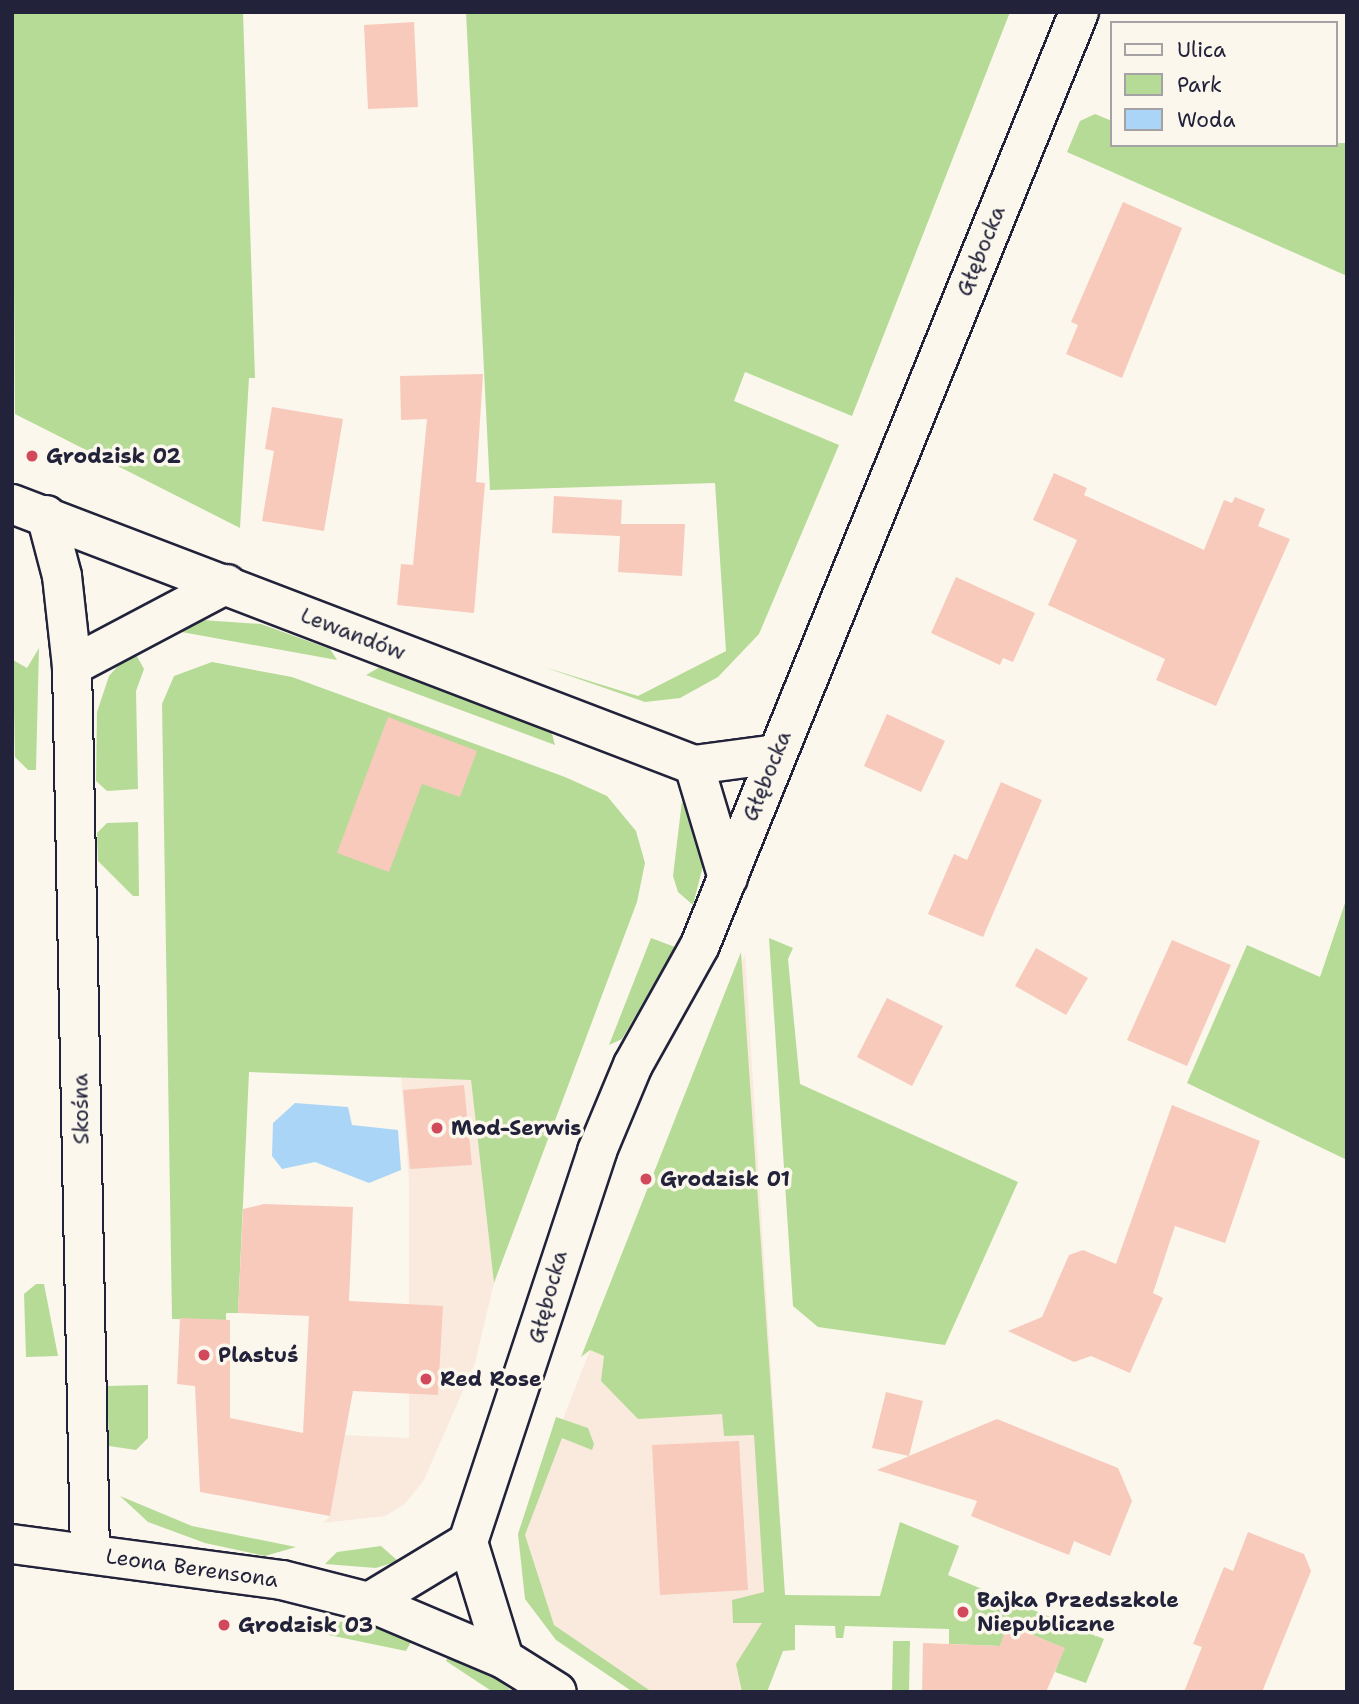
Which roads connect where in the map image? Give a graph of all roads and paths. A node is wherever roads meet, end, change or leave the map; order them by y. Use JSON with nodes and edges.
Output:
{"nodes":[{"id":1,"x":1079,"y":12,"type":"edge"},
{"id":2,"x":29,"y":510,"type":"edge"},
{"id":3,"x":227,"y":584,"type":"junction"},
{"id":4,"x":72,"y":666,"type":"junction"},
{"id":5,"x":776,"y":754,"type":"junction"},
{"id":6,"x":694,"y":765,"type":"junction"},
{"id":7,"x":727,"y":877,"type":"junction"},
{"id":8,"x":468,"y":1542,"type":"junction"},
{"id":9,"x":12,"y":1544,"type":"edge"},
{"id":10,"x":90,"y":1553,"type":"junction"},
{"id":11,"x":369,"y":1602,"type":"junction"},
{"id":12,"x":504,"y":1658,"type":"junction"},
{"id":13,"x":557,"y":1692,"type":"edge"}],
"edges":[{"from":1,"to":5,"type":"street","name":"Głębocka"},
{"from":2,"to":3,"type":"street","name":"Lewandów"},
{"from":2,"to":4,"type":"street","name":"Skośna"},
{"from":3,"to":4,"type":"street"},
{"from":3,"to":6,"type":"street","name":"Lewandów"},
{"from":4,"to":10,"type":"street","name":"Skośna"},
{"from":5,"to":6,"type":"street","name":"Lewandów"},
{"from":5,"to":7,"type":"street","name":"Głębocka"},
{"from":6,"to":7,"type":"street"},
{"from":7,"to":8,"type":"street","name":"Głębocka"},
{"from":8,"to":11,"type":"street"},
{"from":8,"to":12,"type":"street"},
{"from":9,"to":10,"type":"street","name":"Leona Berensona"},
{"from":10,"to":11,"type":"street","name":"Leona Berensona"},
{"from":11,"to":12,"type":"street","name":"Leona Berensona"},
{"from":12,"to":13,"type":"street","name":"Leona Berensona"}]}
